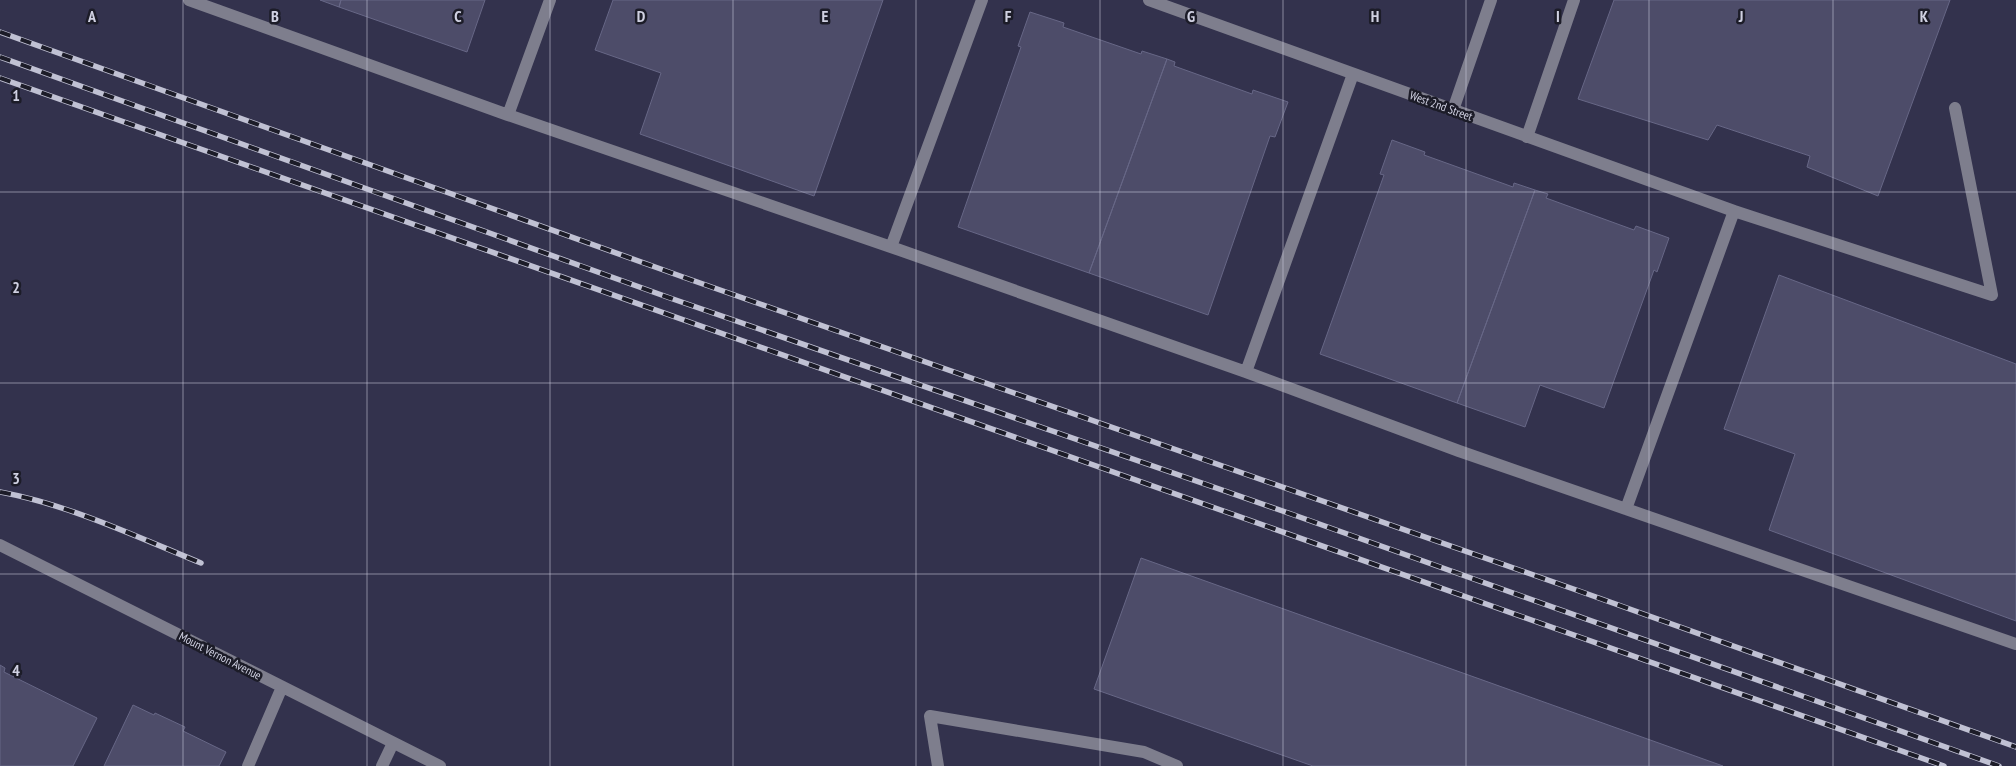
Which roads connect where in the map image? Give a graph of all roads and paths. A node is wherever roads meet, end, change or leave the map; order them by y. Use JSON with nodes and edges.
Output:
{"nodes":[{"id":1,"x":189,"y":0,"type":"edge"},
{"id":2,"x":550,"y":0,"type":"edge"},
{"id":3,"x":982,"y":0,"type":"edge"},
{"id":4,"x":1149,"y":0,"type":"edge"},
{"id":5,"x":1491,"y":0,"type":"edge"},
{"id":6,"x":1574,"y":0,"type":"edge"},
{"id":7,"x":1353,"y":74,"type":"junction"},
{"id":8,"x":1955,"y":108,"type":"dead end"},
{"id":9,"x":1453,"y":110,"type":"junction"},
{"id":10,"x":508,"y":115,"type":"junction"},
{"id":11,"x":1528,"y":137,"type":"junction"},
{"id":12,"x":1734,"y":211,"type":"junction"},
{"id":13,"x":891,"y":247,"type":"junction"},
{"id":14,"x":1246,"y":372,"type":"junction"},
{"id":15,"x":1626,"y":509,"type":"junction"},
{"id":16,"x":0,"y":545,"type":"edge"},
{"id":17,"x":2016,"y":644,"type":"edge"},
{"id":18,"x":282,"y":687,"type":"junction"},
{"id":19,"x":393,"y":743,"type":"junction"},
{"id":20,"x":248,"y":766,"type":"edge"},
{"id":21,"x":382,"y":766,"type":"edge"},
{"id":22,"x":440,"y":766,"type":"edge"},
{"id":23,"x":938,"y":766,"type":"edge"},
{"id":24,"x":1176,"y":766,"type":"edge"}],
"edges":[{"from":1,"to":10,"type":"street"},
{"from":2,"to":10,"type":"street"},
{"from":3,"to":13,"type":"street"},
{"from":4,"to":7,"type":"street","name":"West 2nd Street"},
{"from":5,"to":9,"type":"street"},
{"from":6,"to":11,"type":"street"},
{"from":7,"to":9,"type":"street","name":"West 2nd Street"},
{"from":7,"to":14,"type":"street"},
{"from":8,"to":12,"type":"street","name":"West 2nd Street"},
{"from":9,"to":11,"type":"street","name":"West 2nd Street"},
{"from":10,"to":13,"type":"street"},
{"from":11,"to":12,"type":"street","name":"West 2nd Street"},
{"from":12,"to":15,"type":"street"},
{"from":13,"to":14,"type":"street"},
{"from":14,"to":15,"type":"street"},
{"from":15,"to":17,"type":"street"},
{"from":16,"to":18,"type":"street","name":"Mount Vernon Avenue"},
{"from":18,"to":19,"type":"street","name":"Mount Vernon Avenue"},
{"from":18,"to":20,"type":"street"},
{"from":19,"to":21,"type":"street"},
{"from":19,"to":22,"type":"street","name":"Mount Vernon Avenue"},
{"from":23,"to":24,"type":"street"}]}
